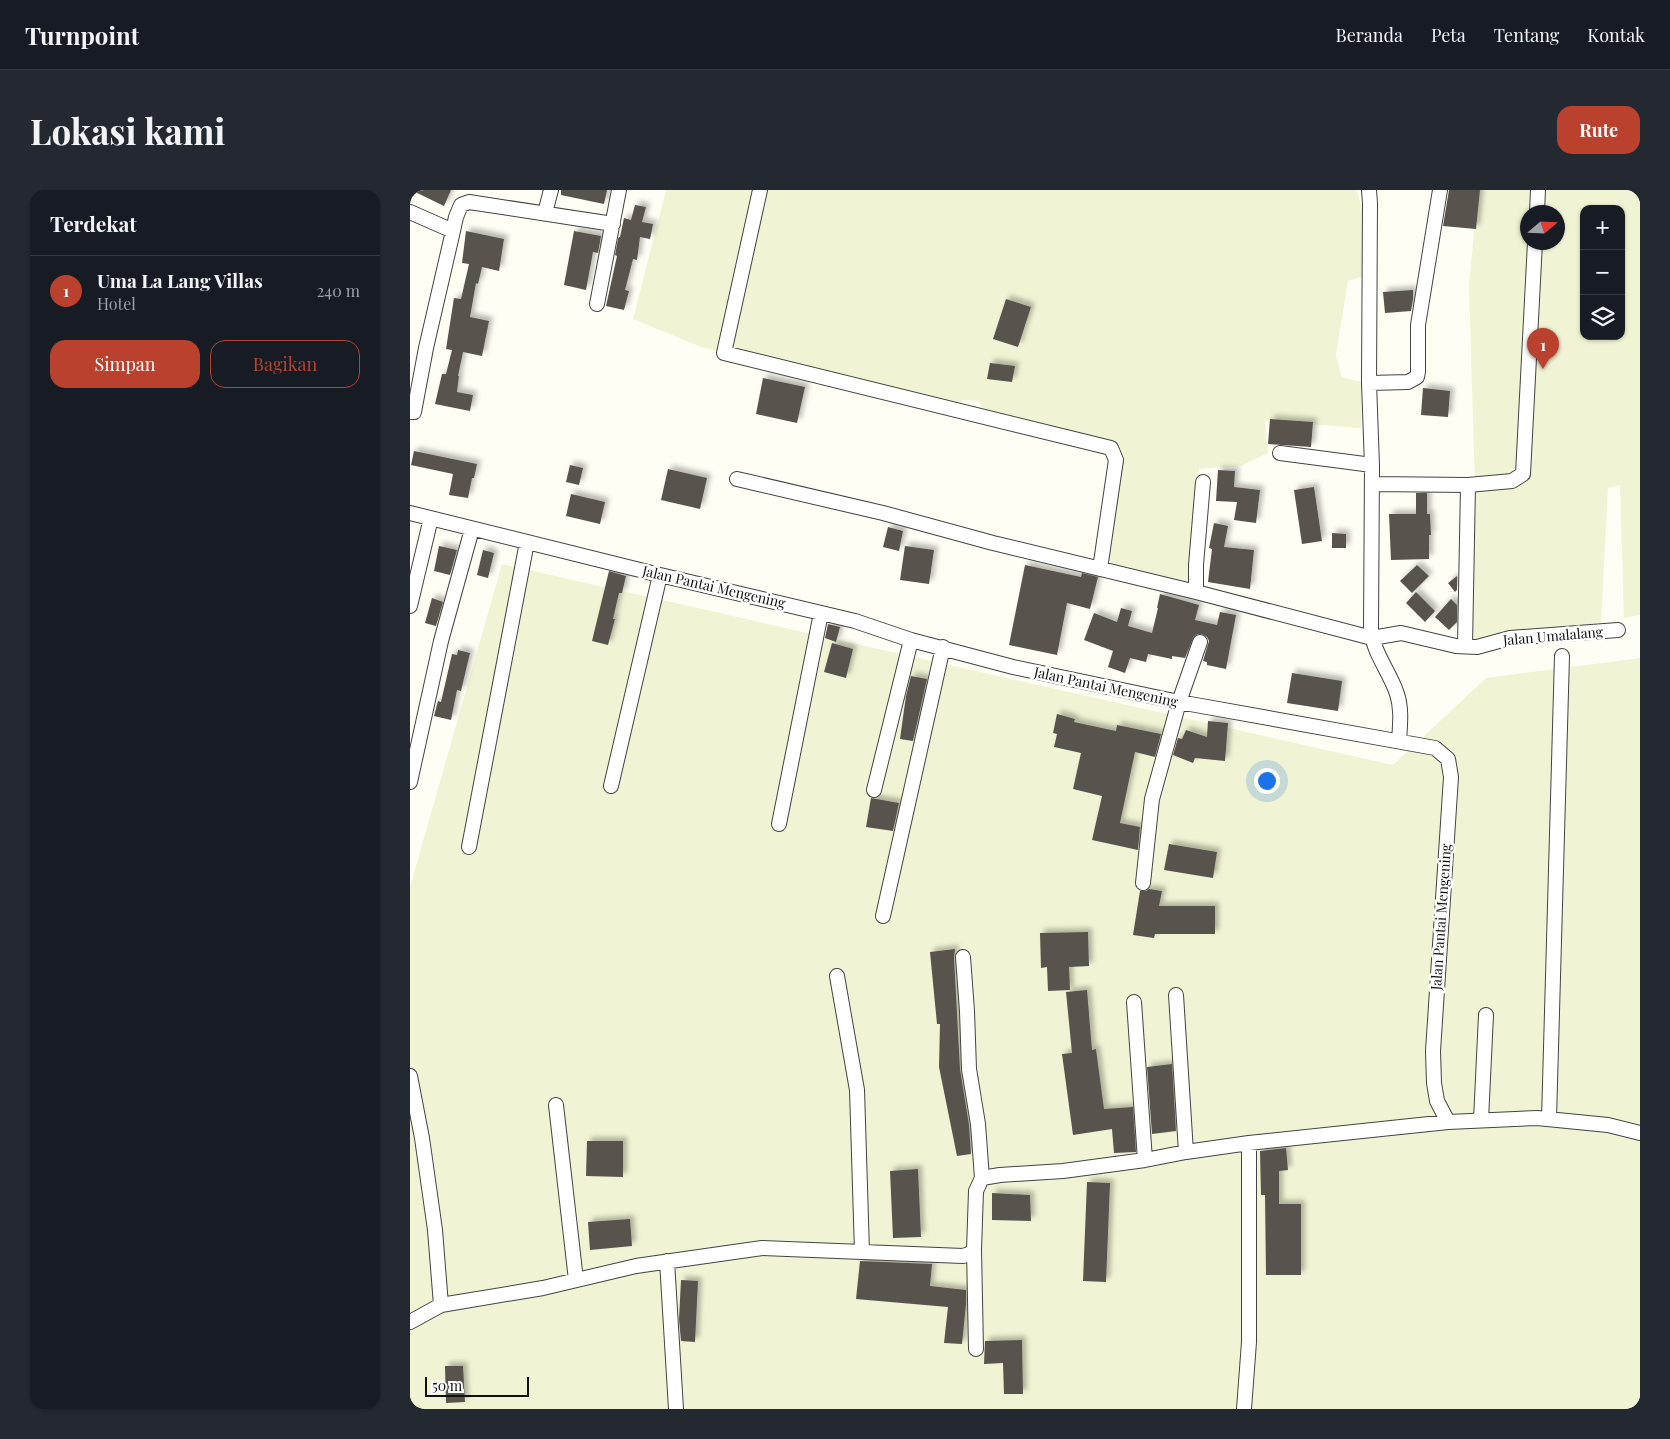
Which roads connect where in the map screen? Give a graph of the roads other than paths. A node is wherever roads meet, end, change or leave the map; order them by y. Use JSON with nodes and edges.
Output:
{"nodes":[{"id":1,"x":550,"y":190,"type":"edge"},
{"id":2,"x":619,"y":190,"type":"edge"},
{"id":3,"x":760,"y":190,"type":"edge"},
{"id":4,"x":1369,"y":190,"type":"edge"},
{"id":5,"x":1440,"y":190,"type":"edge"},
{"id":6,"x":1538,"y":190,"type":"edge"},
{"id":7,"x":1537,"y":205,"type":"edge"},
{"id":8,"x":410,"y":212,"type":"edge"},
{"id":9,"x":546,"y":213,"type":"junction"},
{"id":10,"x":613,"y":224,"type":"junction"},
{"id":11,"x":453,"y":231,"type":"junction"},
{"id":12,"x":1535,"y":250,"type":"edge"},
{"id":13,"x":598,"y":304,"type":"dead end"},
{"id":14,"x":1369,"y":383,"type":"junction"},
{"id":15,"x":410,"y":412,"type":"edge"},
{"id":16,"x":1280,"y":453,"type":"dead end"},
{"id":17,"x":1372,"y":466,"type":"junction"},
{"id":18,"x":737,"y":479,"type":"dead end"},
{"id":19,"x":1202,"y":482,"type":"dead end"},
{"id":20,"x":1372,"y":484,"type":"junction"},
{"id":21,"x":1468,"y":485,"type":"junction"},
{"id":22,"x":410,"y":513,"type":"edge"},
{"id":23,"x":431,"y":518,"type":"junction"},
{"id":24,"x":472,"y":529,"type":"junction"},
{"id":25,"x":527,"y":542,"type":"junction"},
{"id":26,"x":1100,"y":569,"type":"junction"},
{"id":27,"x":660,"y":575,"type":"junction"},
{"id":28,"x":1196,"y":592,"type":"junction"},
{"id":29,"x":410,"y":606,"type":"edge"},
{"id":30,"x":821,"y":613,"type":"junction"},
{"id":31,"x":1618,"y":630,"type":"dead end"},
{"id":32,"x":1371,"y":634,"type":"junction"},
{"id":33,"x":911,"y":640,"type":"junction"},
{"id":34,"x":1200,"y":642,"type":"dead end"},
{"id":35,"x":1465,"y":646,"type":"junction"},
{"id":36,"x":943,"y":647,"type":"junction"},
{"id":37,"x":1562,"y":656,"type":"dead end"},
{"id":38,"x":1179,"y":702,"type":"junction"},
{"id":39,"x":1399,"y":741,"type":"junction"},
{"id":40,"x":410,"y":782,"type":"edge"},
{"id":41,"x":611,"y":786,"type":"dead end"},
{"id":42,"x":874,"y":790,"type":"dead end"},
{"id":43,"x":779,"y":824,"type":"dead end"},
{"id":44,"x":469,"y":847,"type":"dead end"},
{"id":45,"x":1143,"y":883,"type":"dead end"},
{"id":46,"x":883,"y":916,"type":"dead end"},
{"id":47,"x":963,"y":956,"type":"dead end"},
{"id":48,"x":836,"y":976,"type":"dead end"},
{"id":49,"x":1176,"y":995,"type":"dead end"},
{"id":50,"x":1134,"y":1002,"type":"dead end"},
{"id":51,"x":1486,"y":1015,"type":"dead end"},
{"id":52,"x":410,"y":1076,"type":"edge"},
{"id":53,"x":556,"y":1105,"type":"dead end"},
{"id":54,"x":1548,"y":1119,"type":"junction"},
{"id":55,"x":1481,"y":1120,"type":"junction"},
{"id":56,"x":1448,"y":1122,"type":"junction"},
{"id":57,"x":1640,"y":1134,"type":"edge"},
{"id":58,"x":1249,"y":1143,"type":"junction"},
{"id":59,"x":1186,"y":1152,"type":"junction"},
{"id":60,"x":1145,"y":1160,"type":"junction"},
{"id":61,"x":982,"y":1178,"type":"junction"},
{"id":62,"x":974,"y":1250,"type":"junction"},
{"id":63,"x":862,"y":1252,"type":"junction"},
{"id":64,"x":667,"y":1261,"type":"junction"},
{"id":65,"x":576,"y":1280,"type":"junction"},
{"id":66,"x":441,"y":1305,"type":"junction"},
{"id":67,"x":410,"y":1322,"type":"edge"},
{"id":68,"x":976,"y":1349,"type":"dead end"},
{"id":69,"x":676,"y":1409,"type":"edge"},
{"id":70,"x":1244,"y":1409,"type":"edge"}],
"edges":[{"from":1,"to":9,"type":"street"},
{"from":2,"to":10,"type":"street"},
{"from":3,"to":26,"type":"street"},
{"from":4,"to":14,"type":"street"},
{"from":5,"to":14,"type":"street"},
{"from":6,"to":7,"type":"street"},
{"from":8,"to":11,"type":"street"},
{"from":9,"to":10,"type":"street"},
{"from":9,"to":11,"type":"street"},
{"from":10,"to":13,"type":"street"},
{"from":11,"to":15,"type":"street"},
{"from":12,"to":21,"type":"street"},
{"from":14,"to":17,"type":"street"},
{"from":16,"to":17,"type":"street"},
{"from":17,"to":20,"type":"street"},
{"from":18,"to":26,"type":"street"},
{"from":19,"to":28,"type":"street"},
{"from":20,"to":21,"type":"street"},
{"from":20,"to":32,"type":"street"},
{"from":21,"to":35,"type":"street"},
{"from":22,"to":23,"type":"street","name":"Jalan Pantai Mengening"},
{"from":23,"to":24,"type":"street","name":"Jalan Pantai Mengening"},
{"from":23,"to":29,"type":"street"},
{"from":24,"to":25,"type":"street","name":"Jalan Pantai Mengening"},
{"from":24,"to":40,"type":"street"},
{"from":25,"to":27,"type":"street","name":"Jalan Pantai Mengening"},
{"from":25,"to":44,"type":"street"},
{"from":26,"to":28,"type":"street"},
{"from":27,"to":30,"type":"street","name":"Jalan Pantai Mengening"},
{"from":27,"to":41,"type":"street"},
{"from":28,"to":32,"type":"street"},
{"from":30,"to":33,"type":"street","name":"Jalan Pantai Mengening"},
{"from":30,"to":43,"type":"street"},
{"from":31,"to":35,"type":"street","name":"Jalan Umalalang"},
{"from":32,"to":35,"type":"street","name":"Jalan Umalalang"},
{"from":32,"to":39,"type":"street"},
{"from":33,"to":36,"type":"street","name":"Jalan Pantai Mengening"},
{"from":33,"to":42,"type":"street"},
{"from":34,"to":38,"type":"street"},
{"from":36,"to":38,"type":"street","name":"Jalan Pantai Mengening"},
{"from":36,"to":46,"type":"street"},
{"from":37,"to":54,"type":"street"},
{"from":38,"to":39,"type":"street","name":"Jalan Pantai Mengening"},
{"from":38,"to":45,"type":"street"},
{"from":39,"to":56,"type":"street","name":"Jalan Pantai Mengening"},
{"from":47,"to":61,"type":"street"},
{"from":48,"to":63,"type":"street"},
{"from":49,"to":59,"type":"street"},
{"from":50,"to":60,"type":"street"},
{"from":51,"to":55,"type":"street"},
{"from":52,"to":66,"type":"street"},
{"from":53,"to":65,"type":"street"},
{"from":54,"to":55,"type":"street"},
{"from":54,"to":57,"type":"street"},
{"from":55,"to":56,"type":"street"},
{"from":56,"to":58,"type":"street"},
{"from":58,"to":59,"type":"street"},
{"from":58,"to":70,"type":"street"},
{"from":59,"to":60,"type":"street"},
{"from":60,"to":61,"type":"street"},
{"from":61,"to":62,"type":"street"},
{"from":62,"to":63,"type":"street"},
{"from":62,"to":68,"type":"street"},
{"from":63,"to":64,"type":"street"},
{"from":64,"to":65,"type":"street"},
{"from":64,"to":69,"type":"street"},
{"from":65,"to":66,"type":"street"},
{"from":66,"to":67,"type":"street"}]}
